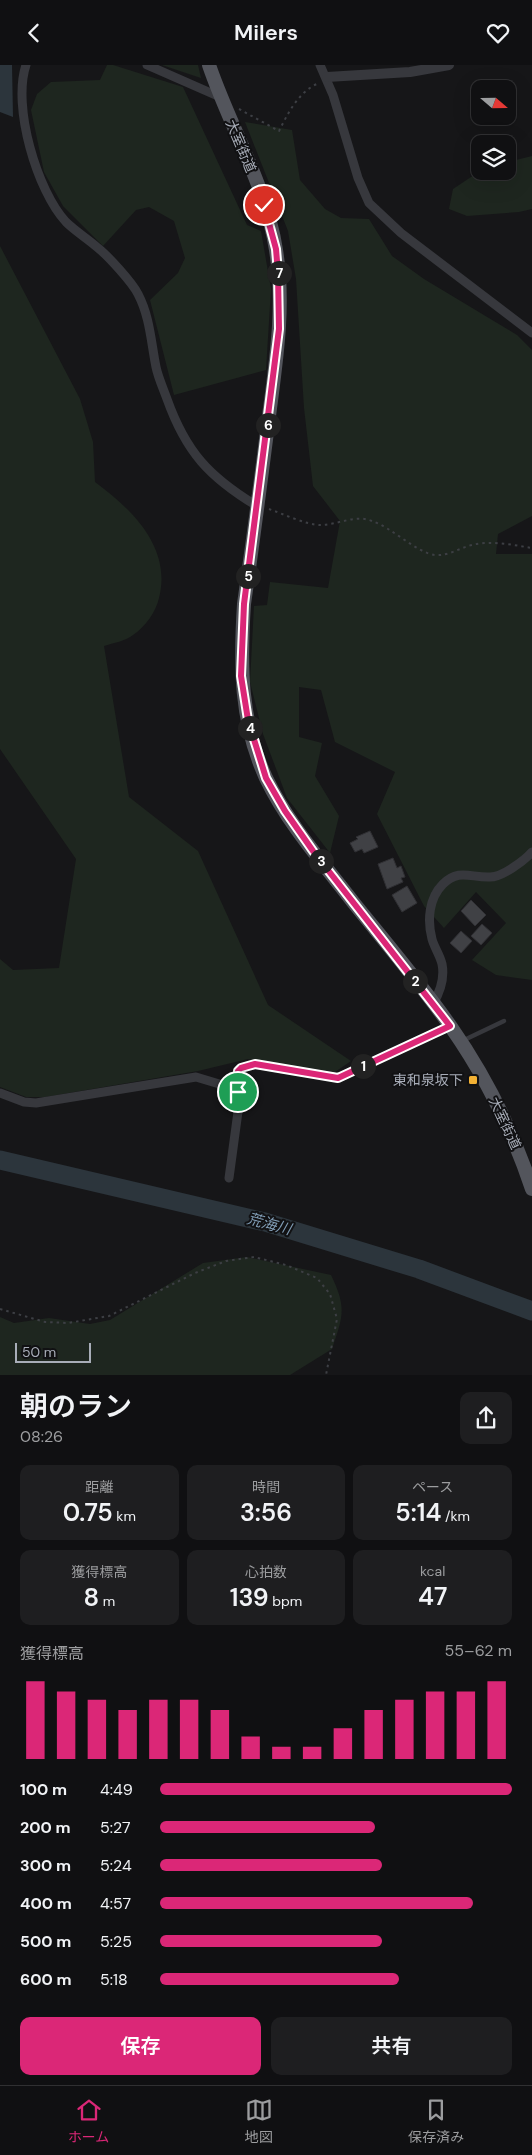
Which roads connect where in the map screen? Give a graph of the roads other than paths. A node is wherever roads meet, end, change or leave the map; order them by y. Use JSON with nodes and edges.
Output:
{"nodes":[{"id":1,"x":26,"y":65,"type":"edge"},
{"id":2,"x":147,"y":65,"type":"edge"},
{"id":3,"x":209,"y":65,"type":"edge"},
{"id":4,"x":320,"y":65,"type":"edge"},
{"id":5,"x":449,"y":65,"type":"edge"},
{"id":6,"x":326,"y":77,"type":"junction"},
{"id":7,"x":220,"y":97,"type":"junction"},
{"id":8,"x":532,"y":333,"type":"edge"},
{"id":9,"x":257,"y":505,"type":"junction"},
{"id":10,"x":532,"y":852,"type":"edge"},
{"id":11,"x":433,"y":1004,"type":"junction"},
{"id":12,"x":504,"y":1021,"type":"dead end"},
{"id":13,"x":450,"y":1026,"type":"junction"},
{"id":14,"x":460,"y":1041,"type":"junction"},
{"id":15,"x":236,"y":1089,"type":"junction"},
{"id":16,"x":0,"y":1093,"type":"edge"},
{"id":17,"x":229,"y":1178,"type":"dead end"},
{"id":18,"x":531,"y":1185,"type":"edge"}],
"edges":[{"from":1,"to":9,"type":"street"},
{"from":2,"to":7,"type":"street"},
{"from":3,"to":7,"type":"main road","name":"大室街道"},
{"from":4,"to":6,"type":"street"},
{"from":5,"to":6,"type":"street"},
{"from":6,"to":8,"type":"street"},
{"from":7,"to":9,"type":"main road","name":"大室街道"},
{"from":9,"to":11,"type":"main road","name":"大室街道"},
{"from":10,"to":11,"type":"street"},
{"from":11,"to":13,"type":"main road","name":"大室街道"},
{"from":12,"to":14,"type":"lane"},
{"from":13,"to":14,"type":"main road","name":"大室街道"},
{"from":13,"to":15,"type":"street"},
{"from":14,"to":18,"type":"main road","name":"大室街道"},
{"from":15,"to":16,"type":"street"},
{"from":15,"to":17,"type":"street"}]}
